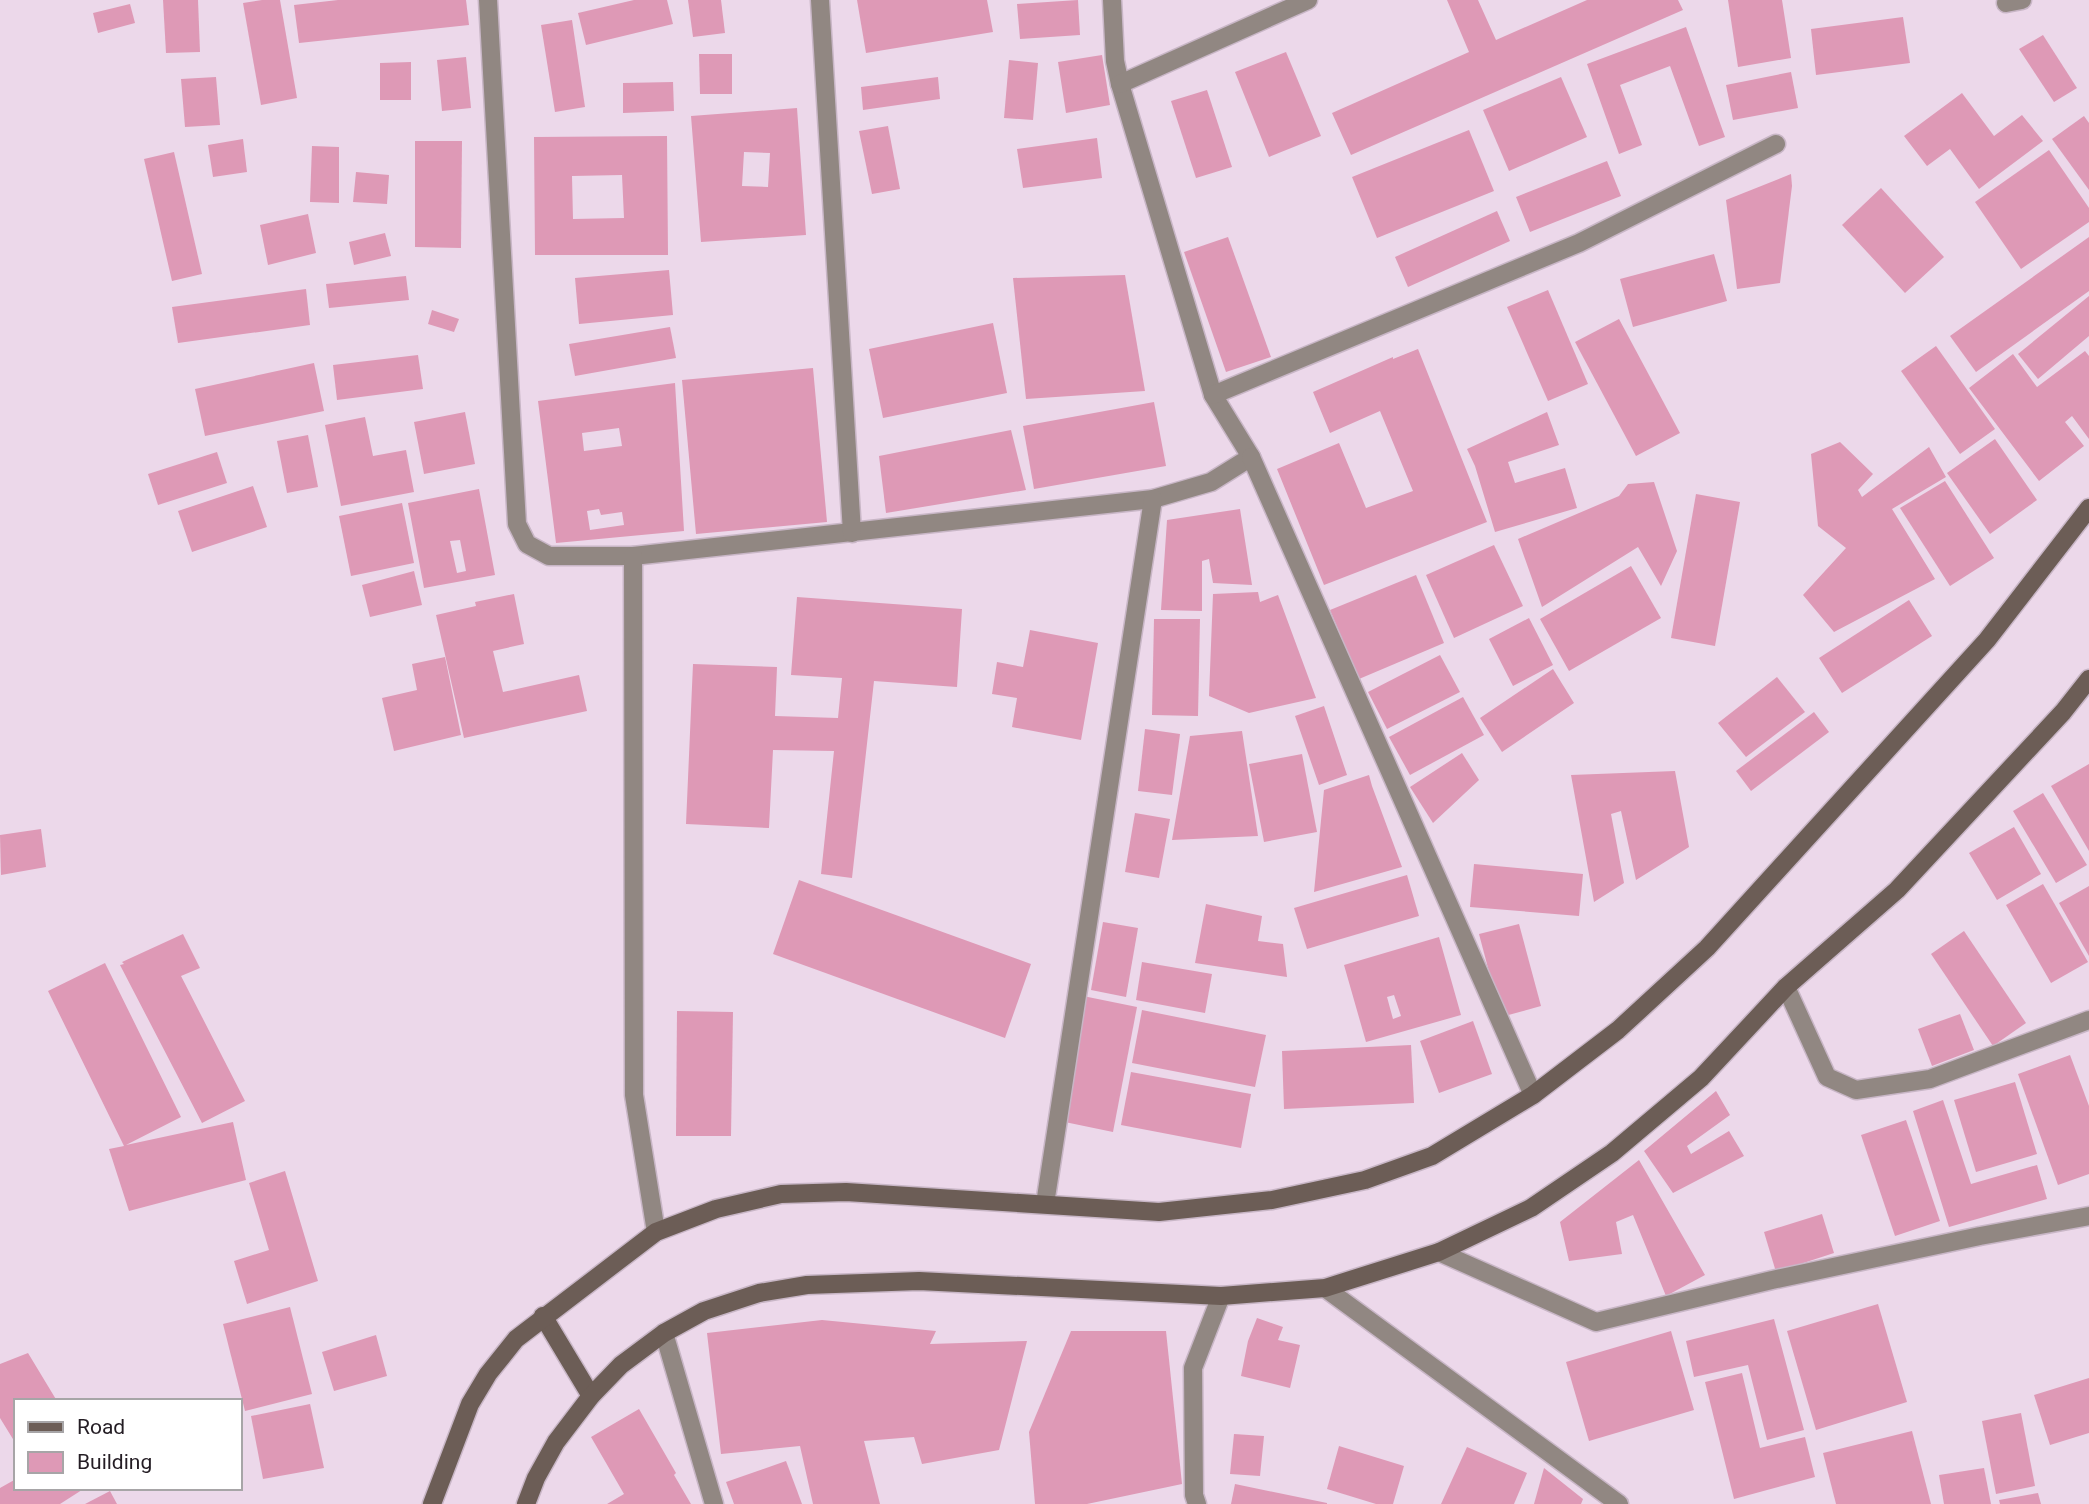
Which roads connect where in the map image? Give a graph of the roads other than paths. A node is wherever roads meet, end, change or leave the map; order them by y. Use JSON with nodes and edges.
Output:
{"nodes":[{"id":1,"x":488,"y":0,"type":"edge"},
{"id":2,"x":821,"y":0,"type":"edge"},
{"id":3,"x":1112,"y":0,"type":"edge"},
{"id":4,"x":1308,"y":0,"type":"edge"},
{"id":5,"x":1120,"y":84,"type":"junction"},
{"id":6,"x":1776,"y":144,"type":"dead end"},
{"id":7,"x":1213,"y":395,"type":"junction"},
{"id":8,"x":1251,"y":457,"type":"junction"},
{"id":9,"x":1153,"y":499,"type":"junction"},
{"id":10,"x":2089,"y":508,"type":"edge"},
{"id":11,"x":852,"y":533,"type":"junction"},
{"id":12,"x":633,"y":556,"type":"junction"},
{"id":13,"x":2089,"y":679,"type":"edge"},
{"id":14,"x":1786,"y":987,"type":"junction"},
{"id":15,"x":2089,"y":1020,"type":"edge"},
{"id":16,"x":1533,"y":1095,"type":"junction"},
{"id":17,"x":1045,"y":1204,"type":"junction"},
{"id":18,"x":2089,"y":1216,"type":"edge"},
{"id":19,"x":656,"y":1232,"type":"junction"},
{"id":20,"x":1439,"y":1252,"type":"junction"},
{"id":21,"x":1325,"y":1288,"type":"junction"},
{"id":22,"x":1221,"y":1296,"type":"junction"},
{"id":23,"x":543,"y":1316,"type":"junction"},
{"id":24,"x":664,"y":1333,"type":"junction"},
{"id":25,"x":591,"y":1395,"type":"junction"},
{"id":26,"x":432,"y":1504,"type":"edge"},
{"id":27,"x":526,"y":1504,"type":"edge"},
{"id":28,"x":714,"y":1504,"type":"edge"},
{"id":29,"x":1197,"y":1504,"type":"edge"},
{"id":30,"x":1619,"y":1504,"type":"edge"}],
"edges":[{"from":1,"to":12,"type":"street"},
{"from":2,"to":11,"type":"street"},
{"from":3,"to":5,"type":"street"},
{"from":4,"to":5,"type":"street"},
{"from":5,"to":7,"type":"street"},
{"from":6,"to":7,"type":"street"},
{"from":7,"to":8,"type":"street"},
{"from":8,"to":9,"type":"street"},
{"from":8,"to":16,"type":"street"},
{"from":9,"to":11,"type":"street"},
{"from":9,"to":17,"type":"street"},
{"from":10,"to":16,"type":"street"},
{"from":11,"to":12,"type":"street"},
{"from":12,"to":19,"type":"street"},
{"from":13,"to":14,"type":"street"},
{"from":14,"to":15,"type":"street"},
{"from":14,"to":20,"type":"street"},
{"from":16,"to":17,"type":"street"},
{"from":17,"to":19,"type":"street"},
{"from":18,"to":20,"type":"street"},
{"from":19,"to":23,"type":"street"},
{"from":20,"to":21,"type":"street"},
{"from":21,"to":22,"type":"street"},
{"from":21,"to":30,"type":"street"},
{"from":22,"to":24,"type":"street"},
{"from":22,"to":29,"type":"street"},
{"from":23,"to":25,"type":"street"},
{"from":23,"to":26,"type":"street"},
{"from":24,"to":25,"type":"street"},
{"from":24,"to":28,"type":"street"},
{"from":25,"to":27,"type":"street"}]}
